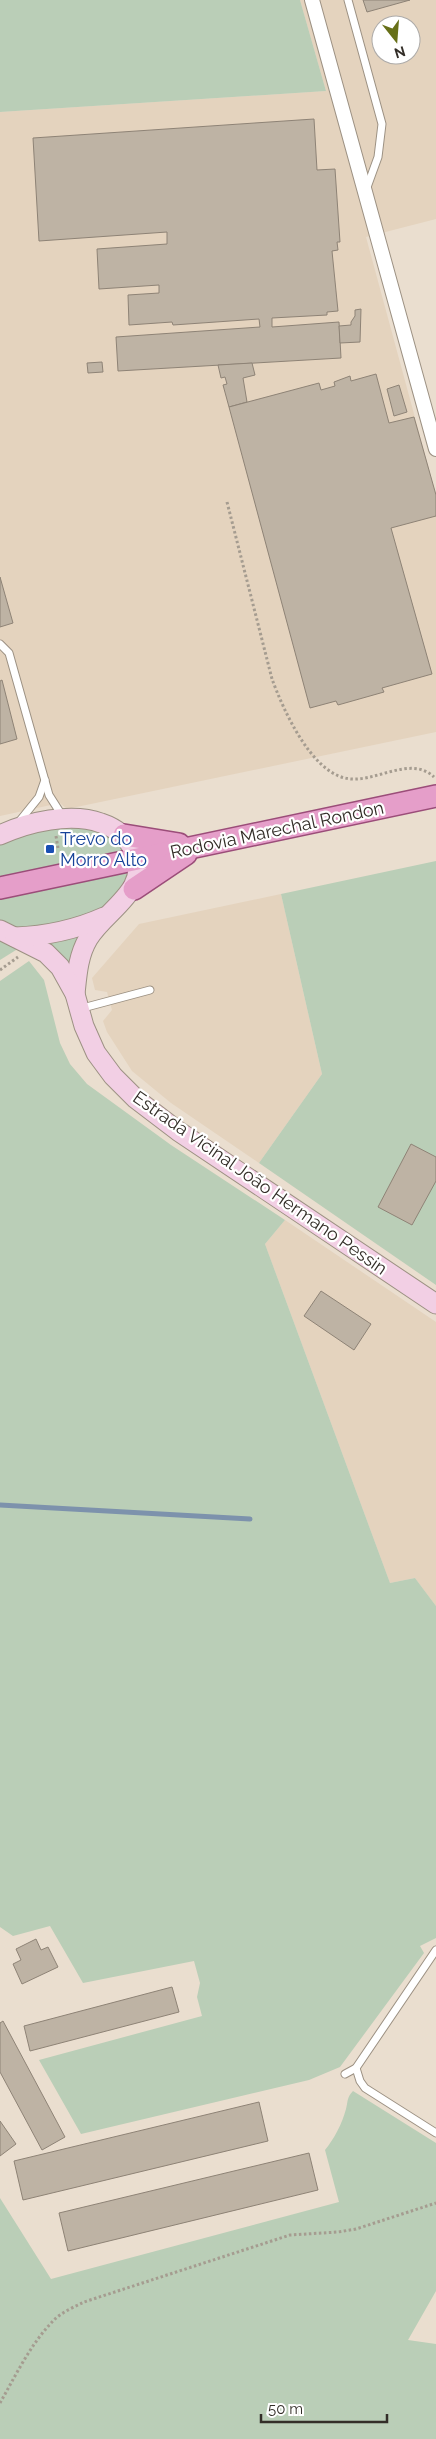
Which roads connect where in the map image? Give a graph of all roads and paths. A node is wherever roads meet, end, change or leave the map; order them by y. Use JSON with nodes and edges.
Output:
{"nodes":[{"id":1,"x":312,"y":0,"type":"edge"},
{"id":2,"x":348,"y":0,"type":"edge"},
{"id":3,"x":365,"y":192,"type":"junction"},
{"id":4,"x":436,"y":448,"type":"edge"},
{"id":5,"x":227,"y":502,"type":"dead end"},
{"id":6,"x":0,"y":644,"type":"edge"},
{"id":7,"x":45,"y":779,"type":"junction"},
{"id":8,"x":436,"y":780,"type":"edge"},
{"id":9,"x":436,"y":796,"type":"edge"},
{"id":10,"x":65,"y":820,"type":"junction"},
{"id":11,"x":6,"y":833,"type":"edge"},
{"id":12,"x":124,"y":835,"type":"junction"},
{"id":13,"x":199,"y":846,"type":"junction"},
{"id":14,"x":138,"y":859,"type":"junction"},
{"id":15,"x":0,"y":888,"type":"edge"},
{"id":16,"x":134,"y":889,"type":"junction"},
{"id":17,"x":108,"y":916,"type":"junction"},
{"id":18,"x":8,"y":933,"type":"edge"},
{"id":19,"x":150,"y":990,"type":"dead end"},
{"id":20,"x":77,"y":1002,"type":"junction"},
{"id":21,"x":436,"y":1304,"type":"edge"},
{"id":22,"x":436,"y":1950,"type":"edge"},
{"id":23,"x":356,"y":2068,"type":"junction"},
{"id":24,"x":345,"y":2074,"type":"dead end"},
{"id":25,"x":436,"y":2133,"type":"edge"},
{"id":26,"x":436,"y":2203,"type":"edge"},
{"id":27,"x":0,"y":2403,"type":"edge"}],
"edges":[{"from":1,"to":3,"type":"street"},
{"from":2,"to":3,"type":"lane"},
{"from":3,"to":4,"type":"street"},
{"from":5,"to":8,"type":"path"},
{"from":6,"to":7,"type":"lane"},
{"from":7,"to":10,"type":"lane"},
{"from":7,"to":11,"type":"lane"},
{"from":9,"to":13,"type":"main road","name":"Rodovia Marechal Rondon"},
{"from":10,"to":11,"type":"main road"},
{"from":10,"to":12,"type":"main road"},
{"from":12,"to":13,"type":"main road"},
{"from":12,"to":14,"type":"main road"},
{"from":13,"to":14,"type":"main road","name":"Rodovia Marechal Rondon"},
{"from":13,"to":16,"type":"main road"},
{"from":14,"to":15,"type":"main road","name":"Rodovia Marechal Rondon"},
{"from":14,"to":16,"type":"main road"},
{"from":16,"to":17,"type":"main road","name":"Estrada Vicinal João Hermano Pessin"},
{"from":17,"to":18,"type":"main road"},
{"from":17,"to":20,"type":"main road","name":"Estrada Vicinal João Hermano Pessin"},
{"from":18,"to":20,"type":"main road","name":"Estrada Vicinal João Hermano Pessin"},
{"from":19,"to":20,"type":"lane"},
{"from":20,"to":21,"type":"main road","name":"Estrada Vicinal João Hermano Pessin"},
{"from":22,"to":23,"type":"lane"},
{"from":23,"to":24,"type":"lane"},
{"from":23,"to":25,"type":"lane"},
{"from":26,"to":27,"type":"path"}]}
